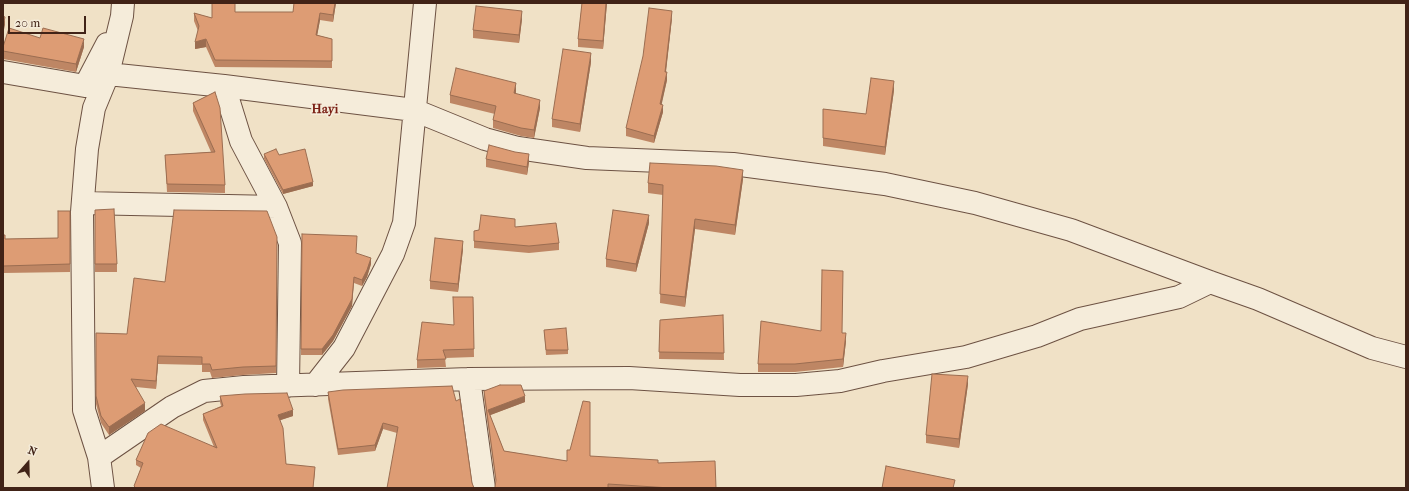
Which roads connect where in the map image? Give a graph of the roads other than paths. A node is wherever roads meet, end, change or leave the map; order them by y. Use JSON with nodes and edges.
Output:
{"nodes":[{"id":1,"x":425,"y":3,"type":"edge"},
{"id":2,"x":123,"y":9,"type":"edge"},
{"id":3,"x":3,"y":72,"type":"edge"},
{"id":4,"x":108,"y":74,"type":"junction"},
{"id":5,"x":224,"y":86,"type":"junction"},
{"id":6,"x":414,"y":110,"type":"junction"},
{"id":7,"x":83,"y":203,"type":"junction"},
{"id":8,"x":276,"y":207,"type":"junction"},
{"id":9,"x":1210,"y":282,"type":"junction"},
{"id":10,"x":1406,"y":357,"type":"edge"},
{"id":11,"x":469,"y":379,"type":"junction"},
{"id":12,"x":315,"y":385,"type":"junction"},
{"id":13,"x":288,"y":386,"type":"junction"},
{"id":14,"x":99,"y":457,"type":"junction"},
{"id":15,"x":103,"y":488,"type":"edge"},
{"id":16,"x":484,"y":488,"type":"edge"}],
"edges":[{"from":1,"to":6,"type":"street"},
{"from":2,"to":3,"type":"street"},
{"from":2,"to":4,"type":"street"},
{"from":4,"to":5,"type":"street"},
{"from":4,"to":7,"type":"street"},
{"from":5,"to":6,"type":"street"},
{"from":5,"to":8,"type":"street"},
{"from":6,"to":9,"type":"street"},
{"from":6,"to":12,"type":"street"},
{"from":7,"to":8,"type":"street"},
{"from":7,"to":14,"type":"street"},
{"from":8,"to":13,"type":"street"},
{"from":9,"to":10,"type":"street"},
{"from":9,"to":11,"type":"street"},
{"from":11,"to":12,"type":"street"},
{"from":11,"to":16,"type":"street"},
{"from":12,"to":13,"type":"street"},
{"from":13,"to":14,"type":"street"},
{"from":14,"to":15,"type":"street"}]}
